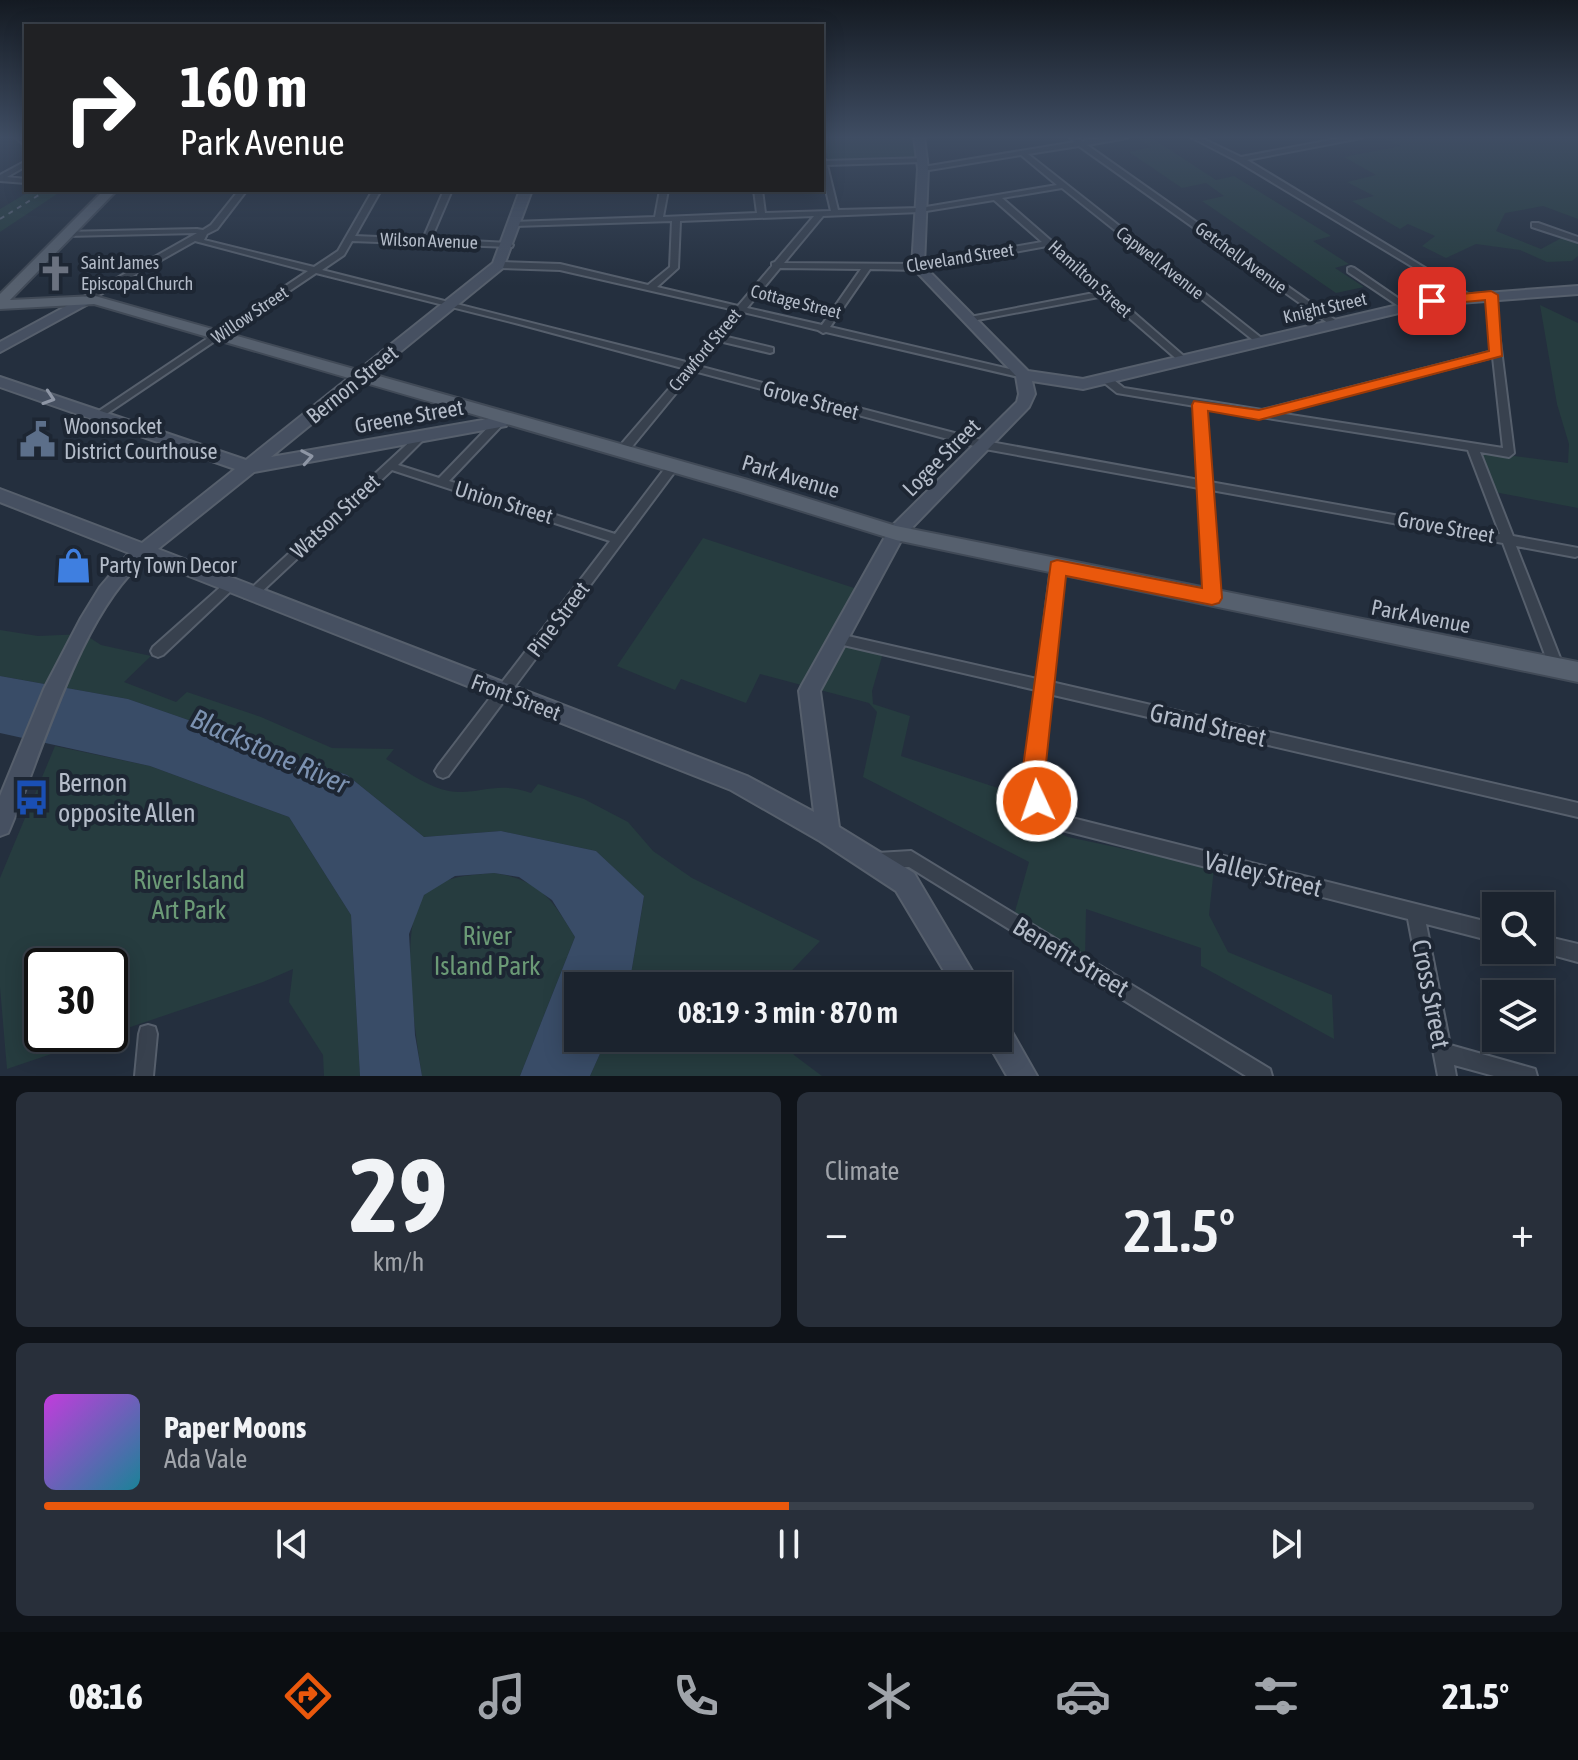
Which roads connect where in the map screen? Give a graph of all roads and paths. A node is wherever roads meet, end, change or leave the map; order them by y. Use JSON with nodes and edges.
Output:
{"nodes":[{"id":1,"x":828,"y":186,"type":"edge"},
{"id":2,"x":922,"y":186,"type":"edge"},
{"id":3,"x":1062,"y":186,"type":"edge"},
{"id":4,"x":1063,"y":186,"type":"edge"},
{"id":5,"x":1142,"y":186,"type":"edge"},
{"id":6,"x":1285,"y":186,"type":"edge"},
{"id":7,"x":109,"y":192,"type":"edge"},
{"id":8,"x":241,"y":192,"type":"edge"},
{"id":9,"x":376,"y":192,"type":"edge"},
{"id":10,"x":447,"y":192,"type":"edge"},
{"id":11,"x":525,"y":192,"type":"edge"},
{"id":12,"x":664,"y":192,"type":"edge"},
{"id":13,"x":758,"y":192,"type":"edge"},
{"id":14,"x":997,"y":198,"type":"junction"},
{"id":15,"x":920,"y":210,"type":"junction"},
{"id":16,"x":835,"y":213,"type":"junction"},
{"id":17,"x":820,"y":214,"type":"junction"},
{"id":18,"x":761,"y":216,"type":"junction"},
{"id":19,"x":676,"y":218,"type":"junction"},
{"id":20,"x":659,"y":219,"type":"junction"},
{"id":21,"x":515,"y":224,"type":"junction"},
{"id":22,"x":1535,"y":225,"type":"dead end"},
{"id":23,"x":204,"y":233,"type":"junction"},
{"id":24,"x":66,"y":234,"type":"junction"},
{"id":25,"x":349,"y":238,"type":"junction"},
{"id":26,"x":1578,"y":240,"type":"edge"},
{"id":27,"x":426,"y":241,"type":"junction"},
{"id":28,"x":1049,"y":243,"type":"junction"},
{"id":29,"x":509,"y":245,"type":"junction"},
{"id":30,"x":499,"y":265,"type":"junction"},
{"id":31,"x":775,"y":265,"type":"junction"},
{"id":32,"x":918,"y":267,"type":"junction"},
{"id":33,"x":866,"y":268,"type":"junction"},
{"id":34,"x":1351,"y":270,"type":"dead end"},
{"id":35,"x":316,"y":271,"type":"junction"},
{"id":36,"x":650,"y":288,"type":"junction"},
{"id":37,"x":1578,"y":290,"type":"edge"},
{"id":38,"x":1106,"y":293,"type":"junction"},
{"id":39,"x":1491,"y":295,"type":"junction"},
{"id":40,"x":1469,"y":297,"type":"junction"},
{"id":41,"x":83,"y":301,"type":"junction"},
{"id":42,"x":0,"y":304,"type":"edge"},
{"id":43,"x":448,"y":306,"type":"junction"},
{"id":44,"x":1406,"y":307,"type":"junction"},
{"id":45,"x":739,"y":309,"type":"junction"},
{"id":46,"x":970,"y":320,"type":"junction"},
{"id":47,"x":1335,"y":324,"type":"junction"},
{"id":48,"x":823,"y":330,"type":"junction"},
{"id":49,"x":220,"y":335,"type":"junction"},
{"id":50,"x":715,"y":337,"type":"junction"},
{"id":51,"x":1261,"y":342,"type":"junction"},
{"id":52,"x":0,"y":348,"type":"edge"},
{"id":53,"x":770,"y":350,"type":"dead end"},
{"id":54,"x":1497,"y":353,"type":"junction"},
{"id":55,"x":1183,"y":360,"type":"junction"},
{"id":56,"x":689,"y":369,"type":"junction"},
{"id":57,"x":1023,"y":375,"type":"junction"},
{"id":58,"x":362,"y":376,"type":"junction"},
{"id":59,"x":1106,"y":379,"type":"junction"},
{"id":60,"x":0,"y":382,"type":"edge"},
{"id":61,"x":1083,"y":384,"type":"joint"},
{"id":62,"x":1200,"y":405,"type":"junction"},
{"id":63,"x":98,"y":415,"type":"junction"},
{"id":64,"x":1259,"y":415,"type":"junction"},
{"id":65,"x":501,"y":420,"type":"junction"},
{"id":66,"x":421,"y":437,"type":"junction"},
{"id":67,"x":985,"y":445,"type":"junction"},
{"id":68,"x":1473,"y":448,"type":"junction"},
{"id":69,"x":622,"y":451,"type":"junction"},
{"id":70,"x":390,"y":466,"type":"junction"},
{"id":71,"x":673,"y":466,"type":"junction"},
{"id":72,"x":248,"y":467,"type":"junction"},
{"id":73,"x":441,"y":482,"type":"junction"},
{"id":74,"x":1207,"y":484,"type":"junction"},
{"id":75,"x":0,"y":495,"type":"edge"},
{"id":76,"x":896,"y":533,"type":"junction"},
{"id":77,"x":1506,"y":538,"type":"junction"},
{"id":78,"x":618,"y":539,"type":"junction"},
{"id":79,"x":1575,"y":552,"type":"dead end"},
{"id":80,"x":144,"y":553,"type":"junction"},
{"id":81,"x":1057,"y":567,"type":"junction"},
{"id":82,"x":229,"y":586,"type":"junction"},
{"id":83,"x":250,"y":595,"type":"junction"},
{"id":84,"x":1212,"y":598,"type":"junction"},
{"id":85,"x":839,"y":639,"type":"junction"},
{"id":86,"x":158,"y":651,"type":"dead end"},
{"id":87,"x":1557,"y":668,"type":"junction"},
{"id":88,"x":1578,"y":672,"type":"edge"},
{"id":89,"x":1045,"y":687,"type":"junction"},
{"id":90,"x":503,"y":692,"type":"junction"},
{"id":91,"x":443,"y":771,"type":"dead end"},
{"id":92,"x":7,"y":792,"type":"edge"},
{"id":93,"x":1578,"y":810,"type":"edge"},
{"id":94,"x":0,"y":825,"type":"edge"},
{"id":95,"x":828,"y":833,"type":"junction"},
{"id":96,"x":874,"y":861,"type":"junction"},
{"id":97,"x":1415,"y":912,"type":"junction"},
{"id":98,"x":1482,"y":929,"type":"edge"},
{"id":99,"x":1554,"y":947,"type":"edge"},
{"id":100,"x":1578,"y":953,"type":"edge"},
{"id":101,"x":960,"y":972,"type":"edge"},
{"id":102,"x":148,"y":1034,"type":"dead end"},
{"id":103,"x":1008,"y":1052,"type":"edge"},
{"id":104,"x":1442,"y":1052,"type":"junction"},
{"id":105,"x":1263,"y":1075,"type":"edge"},
{"id":106,"x":144,"y":1076,"type":"edge"},
{"id":107,"x":1023,"y":1076,"type":"edge"},
{"id":108,"x":1447,"y":1076,"type":"edge"},
{"id":109,"x":1528,"y":1076,"type":"edge"}],
"edges":[{"from":1,"to":16,"type":"street"},
{"from":2,"to":15,"type":"street"},
{"from":3,"to":14,"type":"street"},
{"from":4,"to":51,"type":"street","name":"Capwell Avenue"},
{"from":5,"to":47,"type":"street","name":"Getchell Avenue"},
{"from":6,"to":40,"type":"street"},
{"from":7,"to":24,"type":"main road"},
{"from":8,"to":23,"type":"street"},
{"from":9,"to":25,"type":"street","name":"Willow Street"},
{"from":10,"to":27,"type":"street"},
{"from":11,"to":21,"type":"street","name":"Bernon Street"},
{"from":12,"to":20,"type":"street"},
{"from":13,"to":18,"type":"street"},
{"from":14,"to":15,"type":"street"},
{"from":14,"to":28,"type":"street","name":"Hamilton Street"},
{"from":15,"to":16,"type":"street"},
{"from":15,"to":32,"type":"street"},
{"from":16,"to":17,"type":"street"},
{"from":17,"to":18,"type":"street"},
{"from":17,"to":31,"type":"street","name":"Crawford Street"},
{"from":18,"to":19,"type":"street"},
{"from":19,"to":20,"type":"street"},
{"from":19,"to":36,"type":"street"},
{"from":20,"to":21,"type":"street"},
{"from":21,"to":29,"type":"street","name":"Bernon Street"},
{"from":22,"to":26,"type":"street"},
{"from":23,"to":24,"type":"street"},
{"from":23,"to":35,"type":"street","name":"Grove Street"},
{"from":23,"to":41,"type":"street"},
{"from":24,"to":42,"type":"main road"},
{"from":25,"to":27,"type":"street","name":"Wilson Avenue"},
{"from":25,"to":35,"type":"street","name":"Willow Street"},
{"from":27,"to":29,"type":"street","name":"Wilson Avenue"},
{"from":28,"to":32,"type":"street","name":"Cleveland Street"},
{"from":28,"to":38,"type":"street","name":"Hamilton Street"},
{"from":29,"to":30,"type":"street","name":"Bernon Street"},
{"from":30,"to":36,"type":"street","name":"Cottage Street"},
{"from":30,"to":43,"type":"street","name":"Bernon Street"},
{"from":31,"to":33,"type":"street","name":"Cleveland Street"},
{"from":31,"to":45,"type":"street","name":"Crawford Street"},
{"from":32,"to":33,"type":"street","name":"Cleveland Street"},
{"from":32,"to":46,"type":"street"},
{"from":33,"to":48,"type":"street"},
{"from":34,"to":44,"type":"street"},
{"from":35,"to":43,"type":"street","name":"Grove Street"},
{"from":35,"to":49,"type":"street","name":"Willow Street"},
{"from":36,"to":45,"type":"street","name":"Cottage Street"},
{"from":37,"to":39,"type":"street","name":"Knight Street"},
{"from":38,"to":46,"type":"street"},
{"from":38,"to":55,"type":"street","name":"Hamilton Street"},
{"from":39,"to":40,"type":"street","name":"Knight Street"},
{"from":39,"to":54,"type":"street"},
{"from":40,"to":44,"type":"street","name":"Knight Street"},
{"from":41,"to":42,"type":"main road","name":"Park Avenue"},
{"from":41,"to":49,"type":"main road","name":"Park Avenue"},
{"from":41,"to":52,"type":"street"},
{"from":43,"to":56,"type":"street","name":"Grove Street"},
{"from":43,"to":58,"type":"street","name":"Bernon Street"},
{"from":44,"to":47,"type":"street","name":"Knight Street"},
{"from":45,"to":48,"type":"street","name":"Cottage Street"},
{"from":45,"to":50,"type":"street","name":"Crawford Street"},
{"from":46,"to":57,"type":"street"},
{"from":47,"to":51,"type":"street","name":"Knight Street"},
{"from":48,"to":57,"type":"street","name":"Cottage Street"},
{"from":49,"to":58,"type":"main road","name":"Park Avenue"},
{"from":49,"to":63,"type":"street","name":"Willow Street"},
{"from":50,"to":53,"type":"street"},
{"from":50,"to":56,"type":"street","name":"Crawford Street"},
{"from":51,"to":55,"type":"street","name":"Knight Street"},
{"from":54,"to":64,"type":"street"},
{"from":54,"to":68,"type":"street"},
{"from":55,"to":59,"type":"street","name":"Knight Street"},
{"from":56,"to":67,"type":"street","name":"Grove Street"},
{"from":56,"to":69,"type":"street","name":"Crawford Street"},
{"from":57,"to":61,"type":"street","name":"Cottage Street"},
{"from":57,"to":67,"type":"street","name":"Logee Street"},
{"from":58,"to":65,"type":"main road","name":"Park Avenue"},
{"from":58,"to":72,"type":"street","name":"Bernon Street"},
{"from":59,"to":61,"type":"street","name":"Knight Street"},
{"from":59,"to":62,"type":"street"},
{"from":60,"to":63,"type":"street","name":"Greene Street","one_way":true},
{"from":62,"to":64,"type":"street"},
{"from":62,"to":74,"type":"street"},
{"from":63,"to":72,"type":"street","name":"Greene Street"},
{"from":64,"to":68,"type":"street"},
{"from":65,"to":66,"type":"street","name":"Greene Street"},
{"from":65,"to":69,"type":"main road","name":"Park Avenue"},
{"from":65,"to":73,"type":"street"},
{"from":66,"to":70,"type":"street","name":"Watson Street"},
{"from":72,"to":66,"type":"street","name":"Greene Street","one_way":true},
{"from":67,"to":74,"type":"street","name":"Grove Street"},
{"from":67,"to":76,"type":"street","name":"Logee Street"},
{"from":68,"to":77,"type":"street"},
{"from":69,"to":71,"type":"main road","name":"Park Avenue"},
{"from":70,"to":73,"type":"street","name":"Union Street"},
{"from":70,"to":83,"type":"street","name":"Watson Street"},
{"from":71,"to":76,"type":"main road","name":"Park Avenue"},
{"from":71,"to":78,"type":"street","name":"Pine Street"},
{"from":72,"to":80,"type":"street","name":"Bernon Street"},
{"from":73,"to":78,"type":"street","name":"Union Street"},
{"from":74,"to":77,"type":"street","name":"Grove Street"},
{"from":74,"to":84,"type":"street"},
{"from":75,"to":80,"type":"street","name":"Front Street"},
{"from":76,"to":81,"type":"main road","name":"Park Avenue"},
{"from":76,"to":85,"type":"street","name":"Logee Street"},
{"from":77,"to":79,"type":"street","name":"Grove Street"},
{"from":77,"to":87,"type":"street"},
{"from":78,"to":90,"type":"street","name":"Pine Street"},
{"from":80,"to":82,"type":"street","name":"Front Street"},
{"from":80,"to":92,"type":"street","name":"Bernon Street"},
{"from":81,"to":84,"type":"main road","name":"Park Avenue"},
{"from":81,"to":89,"type":"street"},
{"from":82,"to":83,"type":"street","name":"Front Street"},
{"from":82,"to":86,"type":"street"},
{"from":83,"to":90,"type":"street","name":"Front Street"},
{"from":84,"to":87,"type":"main road","name":"Park Avenue"},
{"from":85,"to":89,"type":"street","name":"Grand Street"},
{"from":85,"to":95,"type":"street","name":"Logee Street"},
{"from":87,"to":88,"type":"main road","name":"Park Avenue"},
{"from":89,"to":93,"type":"street","name":"Grand Street"},
{"from":89,"to":97,"type":"street","name":"Valley Street"},
{"from":90,"to":91,"type":"street","name":"Pine Street"},
{"from":90,"to":95,"type":"street","name":"Front Street"},
{"from":92,"to":94,"type":"street","name":"Bernon Street"},
{"from":95,"to":96,"type":"street","name":"Front Street"},
{"from":96,"to":101,"type":"street","name":"Front Street"},
{"from":96,"to":105,"type":"street","name":"Benefit Street"},
{"from":97,"to":98,"type":"street","name":"Valley Street"},
{"from":97,"to":104,"type":"street","name":"Cross Street"},
{"from":99,"to":100,"type":"street"},
{"from":102,"to":106,"type":"street"},
{"from":103,"to":107,"type":"street"},
{"from":104,"to":108,"type":"street","name":"Cross Street"},
{"from":104,"to":109,"type":"street"}]}
